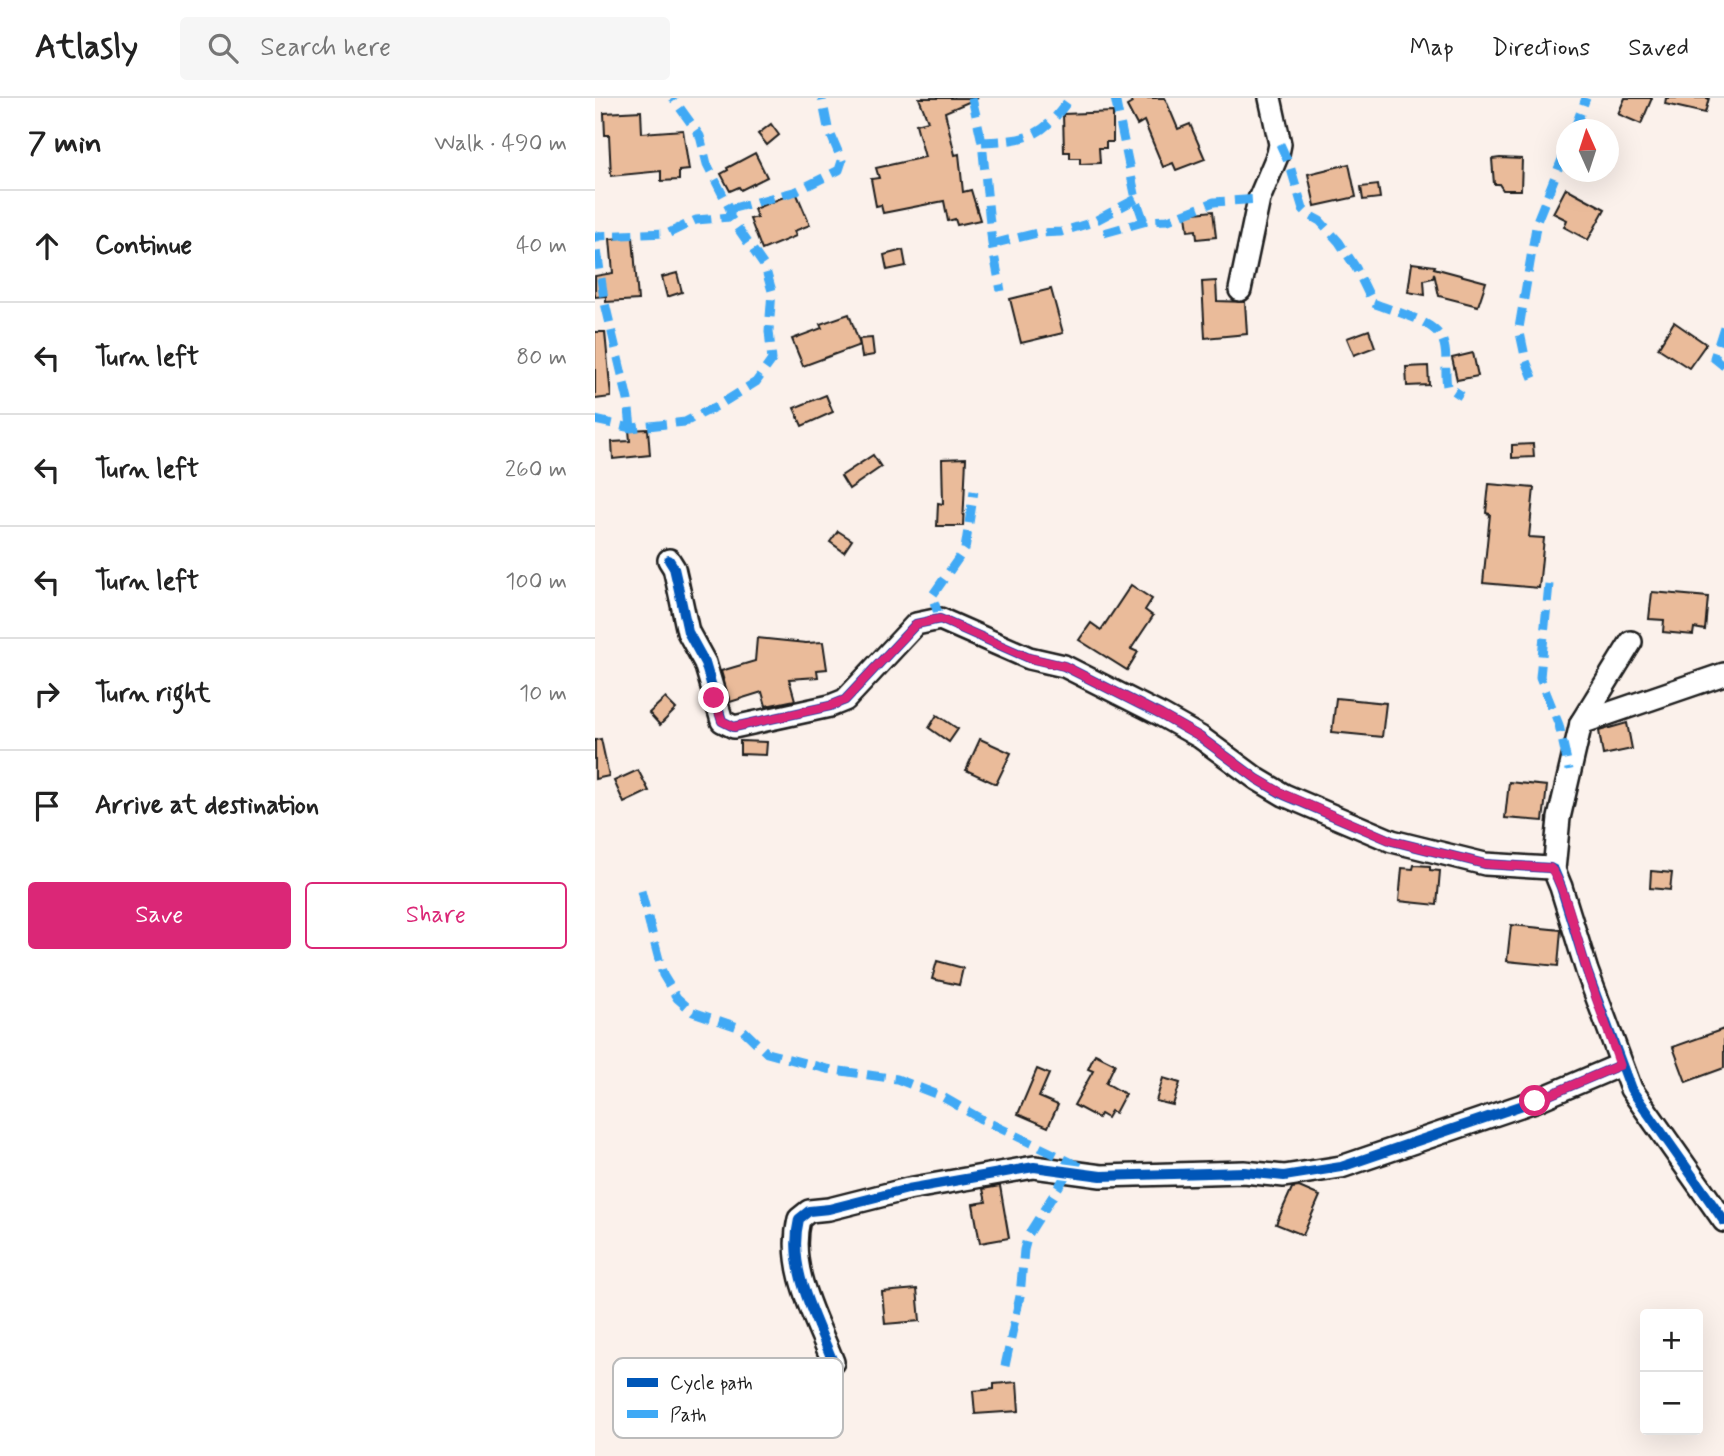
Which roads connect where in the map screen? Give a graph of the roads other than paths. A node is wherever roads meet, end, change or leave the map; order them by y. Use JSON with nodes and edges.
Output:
{"nodes":[{"id":1,"x":1270,"y":98,"type":"edge"},
{"id":2,"x":1240,"y":290,"type":"dead end"},
{"id":3,"x":669,"y":560,"type":"dead end"},
{"id":4,"x":1631,"y":642,"type":"dead end"},
{"id":5,"x":1724,"y":674,"type":"edge"},
{"id":6,"x":1581,"y":723,"type":"junction"},
{"id":7,"x":1554,"y":870,"type":"junction"},
{"id":8,"x":1620,"y":1065,"type":"junction"},
{"id":9,"x":1724,"y":1221,"type":"edge"},
{"id":10,"x":830,"y":1358,"type":"edge"}],
"edges":[{"from":1,"to":2,"type":"street"},
{"from":3,"to":7,"type":"street"},
{"from":4,"to":6,"type":"street"},
{"from":5,"to":6,"type":"street"},
{"from":6,"to":7,"type":"street"},
{"from":7,"to":8,"type":"street"},
{"from":8,"to":9,"type":"street"},
{"from":8,"to":10,"type":"street"}]}
